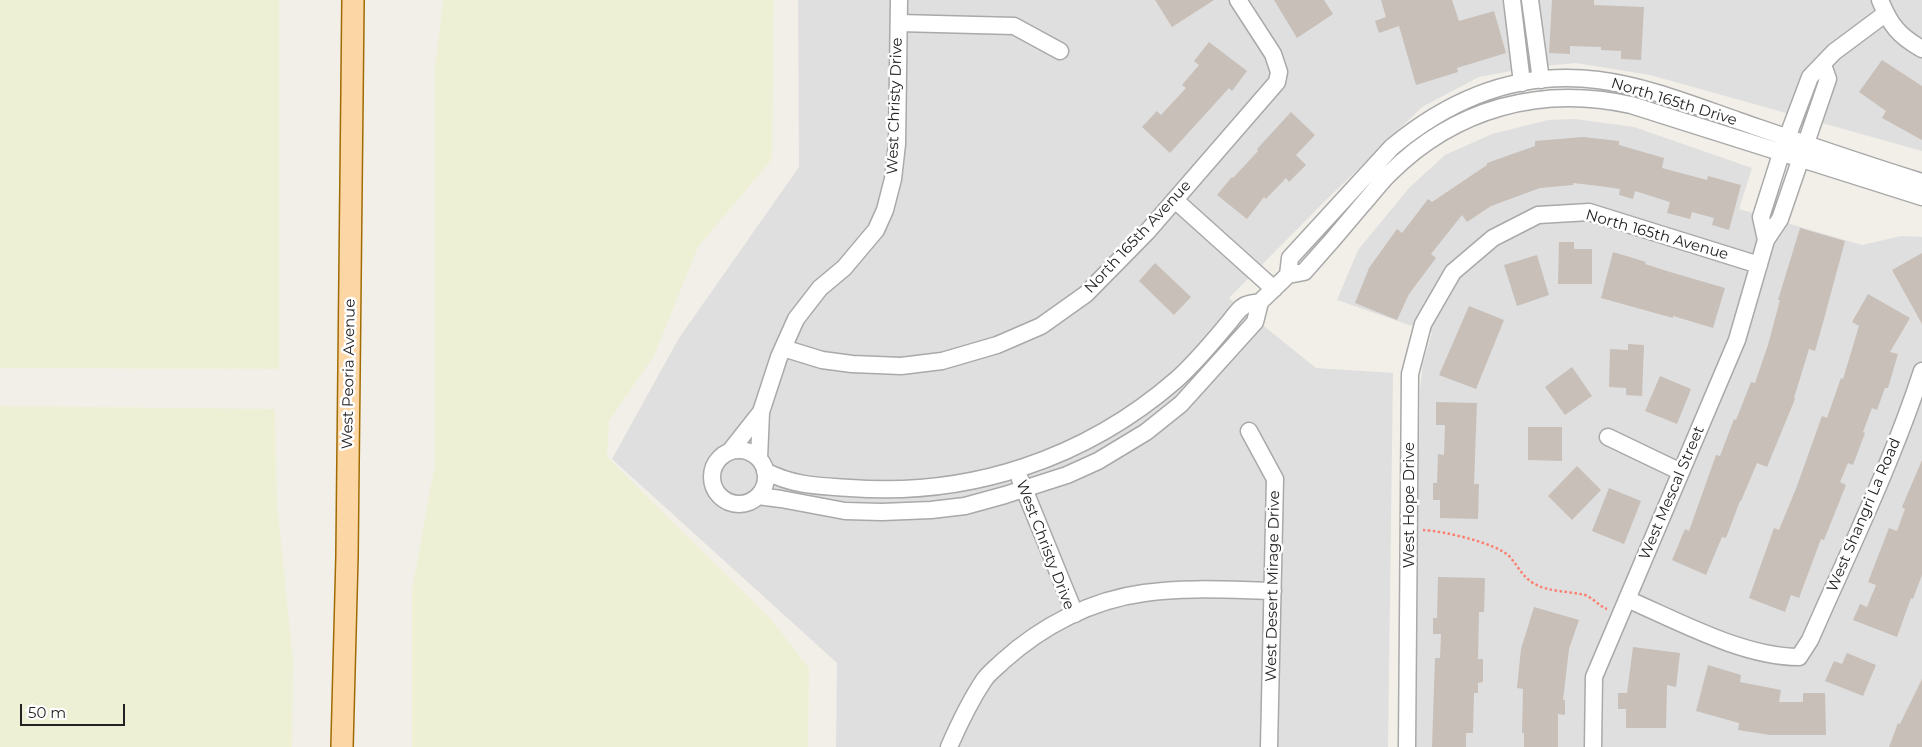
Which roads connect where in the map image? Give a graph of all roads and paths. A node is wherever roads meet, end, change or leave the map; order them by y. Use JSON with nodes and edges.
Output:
{"nodes":[{"id":1,"x":353,"y":0,"type":"edge"},
{"id":2,"x":899,"y":0,"type":"edge"},
{"id":3,"x":1238,"y":0,"type":"edge"},
{"id":4,"x":1512,"y":0,"type":"edge"},
{"id":5,"x":1530,"y":0,"type":"edge"},
{"id":6,"x":1882,"y":7,"type":"edge"},
{"id":7,"x":899,"y":23,"type":"junction"},
{"id":8,"x":1922,"y":49,"type":"edge"},
{"id":9,"x":1060,"y":51,"type":"dead end"},
{"id":10,"x":1823,"y":65,"type":"junction"},
{"id":11,"x":1541,"y":80,"type":"junction"},
{"id":12,"x":1522,"y":83,"type":"junction"},
{"id":13,"x":1787,"y":138,"type":"junction"},
{"id":14,"x":1802,"y":152,"type":"junction"},
{"id":15,"x":1782,"y":154,"type":"junction"},
{"id":16,"x":1922,"y":182,"type":"edge"},
{"id":17,"x":1922,"y":198,"type":"edge"},
{"id":18,"x":1174,"y":200,"type":"junction"},
{"id":19,"x":1766,"y":240,"type":"junction"},
{"id":20,"x":1759,"y":265,"type":"junction"},
{"id":21,"x":1453,"y":272,"type":"joint"},
{"id":22,"x":1288,"y":275,"type":"junction"},
{"id":23,"x":1274,"y":289,"type":"junction"},
{"id":24,"x":1260,"y":302,"type":"junction"},
{"id":25,"x":783,"y":348,"type":"junction"},
{"id":26,"x":1922,"y":371,"type":"edge"},
{"id":27,"x":761,"y":412,"type":"junction"},
{"id":28,"x":1249,"y":431,"type":"dead end"},
{"id":29,"x":1608,"y":437,"type":"dead end"},
{"id":30,"x":731,"y":450,"type":"junction"},
{"id":31,"x":762,"y":465,"type":"junction"},
{"id":32,"x":1016,"y":469,"type":"junction"},
{"id":33,"x":1681,"y":472,"type":"junction"},
{"id":34,"x":1024,"y":489,"type":"junction"},
{"id":35,"x":758,"y":496,"type":"junction"},
{"id":36,"x":1410,"y":530,"type":"junction"},
{"id":37,"x":1273,"y":591,"type":"junction"},
{"id":38,"x":1627,"y":599,"type":"junction"},
{"id":39,"x":1075,"y":614,"type":"junction"},
{"id":40,"x":1620,"y":614,"type":"junction"},
{"id":41,"x":342,"y":747,"type":"edge"},
{"id":42,"x":949,"y":747,"type":"edge"},
{"id":43,"x":1269,"y":747,"type":"edge"},
{"id":44,"x":1407,"y":747,"type":"edge"},
{"id":45,"x":1593,"y":747,"type":"edge"}],
"edges":[{"from":1,"to":41,"type":"main road","name":"West Peoria Avenue"},
{"from":2,"to":7,"type":"street","name":"West Christy Drive"},
{"from":3,"to":18,"type":"street","name":"North 165th Avenue"},
{"from":4,"to":12,"type":"street"},
{"from":5,"to":11,"type":"street"},
{"from":6,"to":8,"type":"street"},
{"from":6,"to":10,"type":"street","name":"West Mescal Street"},
{"from":7,"to":9,"type":"street"},
{"from":7,"to":25,"type":"street","name":"West Christy Drive"},
{"from":10,"to":13,"type":"street","name":"West Mescal Street"},
{"from":10,"to":14,"type":"street","name":"West Mescal Street"},
{"from":11,"to":12,"type":"street","name":"North 165th Drive"},
{"from":11,"to":13,"type":"street","name":"North 165th Drive"},
{"from":12,"to":22,"type":"street","name":"North 165th Drive"},
{"from":13,"to":14,"type":"street","name":"North 165th Drive"},
{"from":13,"to":15,"type":"street","name":"West Mescal Street"},
{"from":14,"to":15,"type":"street","name":"North 165th Drive"},
{"from":14,"to":16,"type":"street","name":"North 165th Drive"},
{"from":14,"to":17,"type":"street","name":"North 165th Drive"},
{"from":14,"to":19,"type":"street","name":"West Mescal Street"},
{"from":15,"to":19,"type":"street","name":"West Mescal Street"},
{"from":15,"to":22,"type":"street","name":"North 165th Drive"},
{"from":18,"to":23,"type":"street"},
{"from":18,"to":25,"type":"street","name":"North 165th Avenue"},
{"from":19,"to":20,"type":"street","name":"West Mescal Street"},
{"from":20,"to":21,"type":"street","name":"North 165th Avenue"},
{"from":20,"to":33,"type":"street","name":"West Mescal Street"},
{"from":21,"to":36,"type":"street","name":"West Hope Drive"},
{"from":22,"to":23,"type":"street","name":"North 165th Drive"},
{"from":23,"to":24,"type":"street","name":"North 165th Drive"},
{"from":24,"to":32,"type":"street"},
{"from":24,"to":34,"type":"street"},
{"from":25,"to":27,"type":"street","name":"West Christy Drive"},
{"from":26,"to":38,"type":"street","name":"West Shangri La Road"},
{"from":27,"to":30,"type":"street"},
{"from":27,"to":31,"type":"street"},
{"from":28,"to":37,"type":"street","name":"West Desert Mirage Drive"},
{"from":29,"to":33,"type":"street"},
{"from":30,"to":31,"type":"street"},
{"from":30,"to":35,"type":"street"},
{"from":31,"to":32,"type":"street"},
{"from":31,"to":35,"type":"street"},
{"from":32,"to":34,"type":"street","name":"West Christy Drive"},
{"from":33,"to":38,"type":"street","name":"West Mescal Street"},
{"from":34,"to":35,"type":"street"},
{"from":34,"to":39,"type":"street","name":"West Christy Drive"},
{"from":36,"to":40,"type":"path"},
{"from":36,"to":44,"type":"street","name":"West Hope Drive"},
{"from":37,"to":39,"type":"street"},
{"from":37,"to":43,"type":"street","name":"West Desert Mirage Drive"},
{"from":38,"to":40,"type":"street","name":"West Mescal Street"},
{"from":39,"to":42,"type":"street","name":"West Christy Drive"},
{"from":40,"to":45,"type":"street","name":"West Mescal Street"}]}
